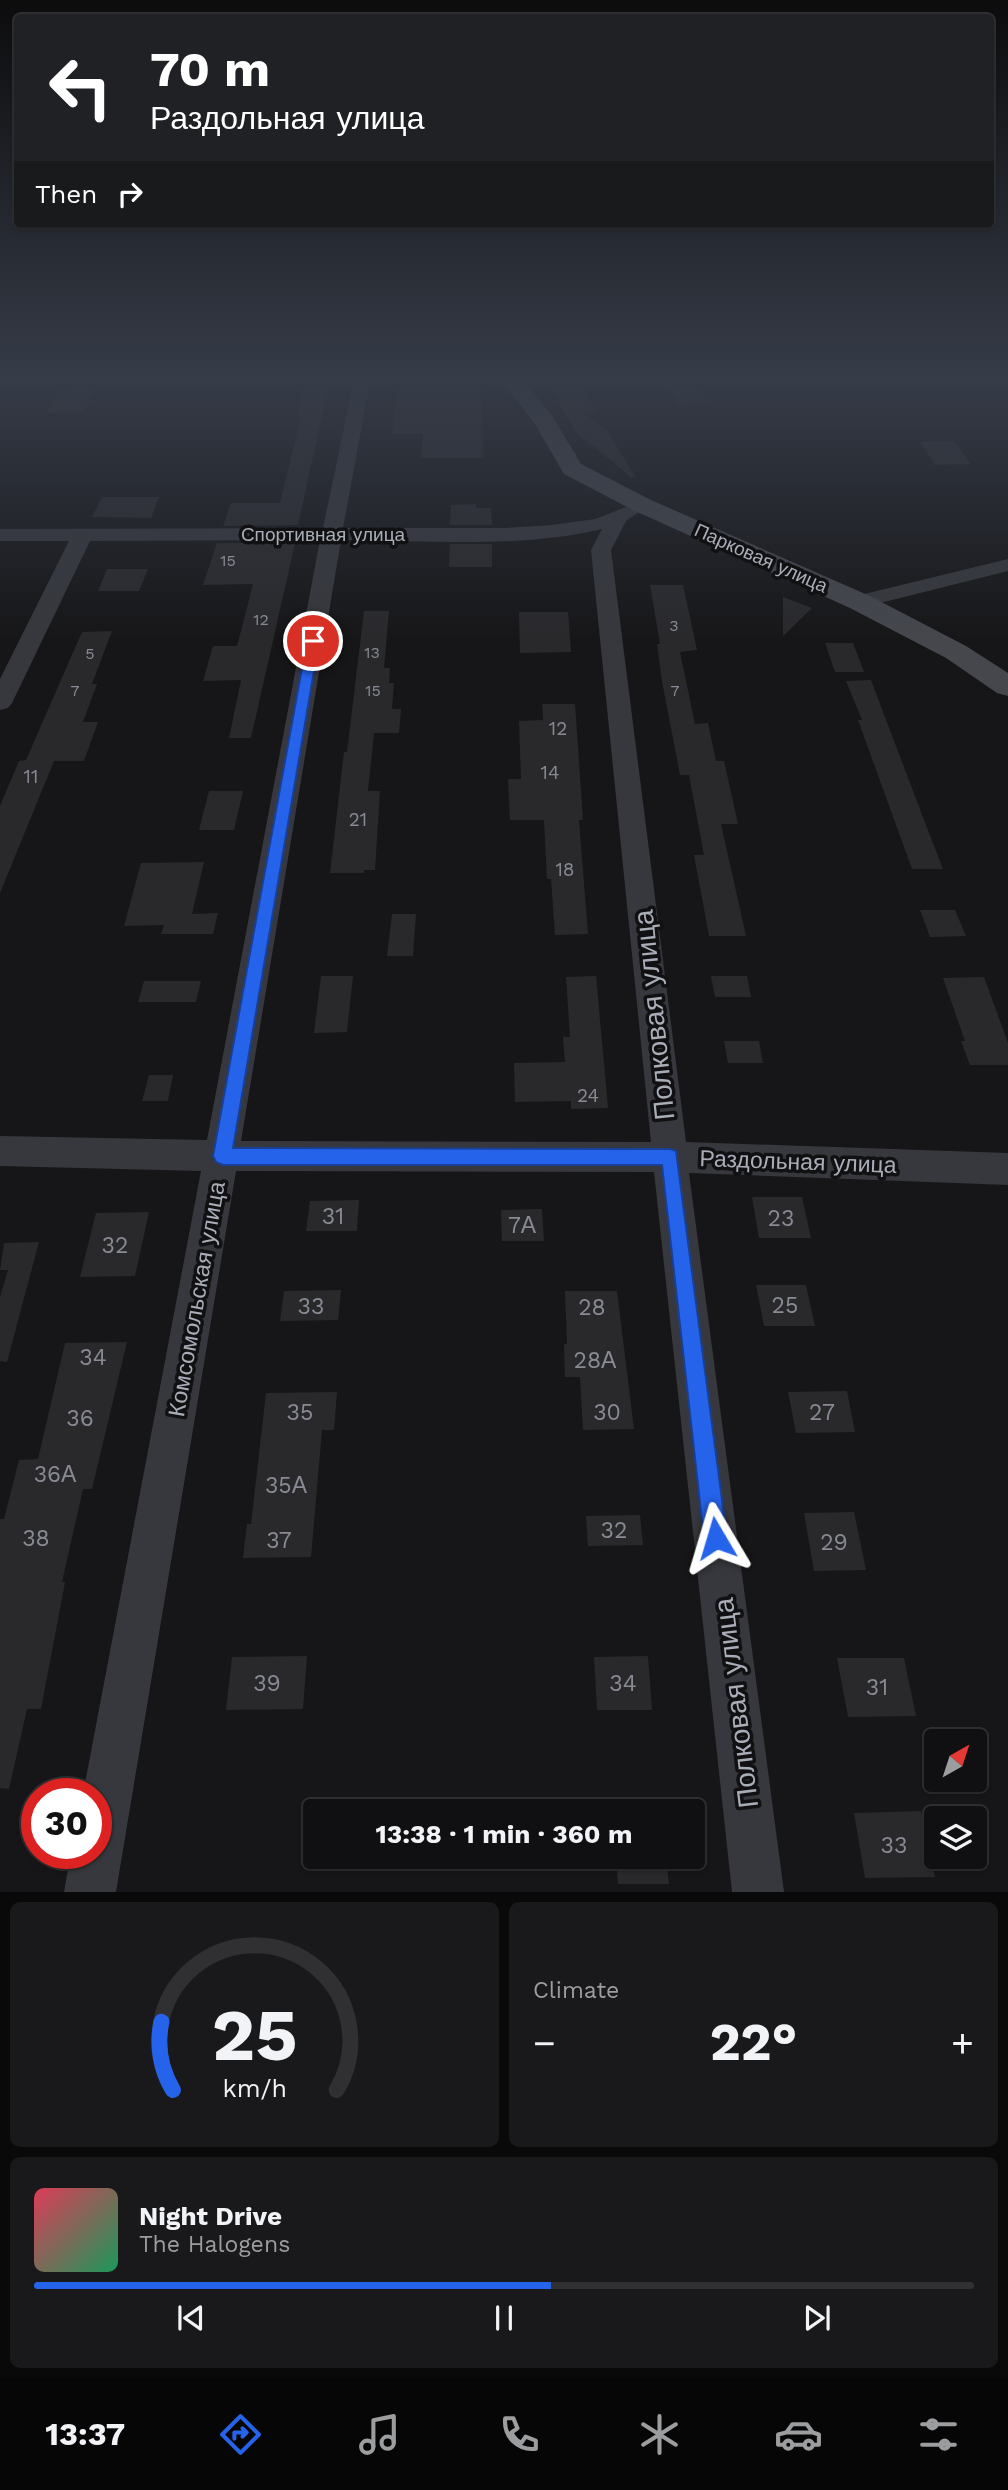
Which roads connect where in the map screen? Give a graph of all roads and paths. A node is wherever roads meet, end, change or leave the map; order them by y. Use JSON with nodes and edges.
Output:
{"nodes":[{"id":1,"x":345,"y":464,"type":"edge"},
{"id":2,"x":569,"y":464,"type":"edge"},
{"id":3,"x":630,"y":512,"type":"junction"},
{"id":4,"x":332,"y":532,"type":"junction"},
{"id":5,"x":0,"y":535,"type":"edge"},
{"id":6,"x":82,"y":536,"type":"junction"},
{"id":7,"x":1008,"y":565,"type":"edge"},
{"id":8,"x":860,"y":602,"type":"junction"},
{"id":9,"x":1008,"y":687,"type":"edge"},
{"id":10,"x":0,"y":703,"type":"edge"},
{"id":11,"x":0,"y":1151,"type":"edge"},
{"id":12,"x":223,"y":1156,"type":"junction"},
{"id":13,"x":670,"y":1157,"type":"junction"},
{"id":14,"x":1008,"y":1169,"type":"edge"},
{"id":15,"x":90,"y":1892,"type":"edge"},
{"id":16,"x":758,"y":1892,"type":"edge"}],
"edges":[{"from":1,"to":4,"type":"street","name":"Комсомольская улица"},
{"from":2,"to":3,"type":"main road","name":"Парковая улица"},
{"from":3,"to":4,"type":"street","name":"Спортивная улица"},
{"from":3,"to":8,"type":"main road","name":"Парковая улица"},
{"from":3,"to":13,"type":"street","name":"Полковая улица"},
{"from":4,"to":6,"type":"street","name":"Спортивная улица"},
{"from":4,"to":12,"type":"street","name":"Комсомольская улица"},
{"from":5,"to":6,"type":"street","name":"Спортивная улица"},
{"from":6,"to":10,"type":"street"},
{"from":7,"to":8,"type":"street"},
{"from":8,"to":9,"type":"main road","name":"Парковая улица"},
{"from":11,"to":12,"type":"street","name":"Раздольная улица"},
{"from":12,"to":13,"type":"street","name":"Раздольная улица"},
{"from":12,"to":15,"type":"street","name":"Комсомольская улица"},
{"from":13,"to":14,"type":"street","name":"Раздольная улица"},
{"from":13,"to":16,"type":"street","name":"Полковая улица"}]}
